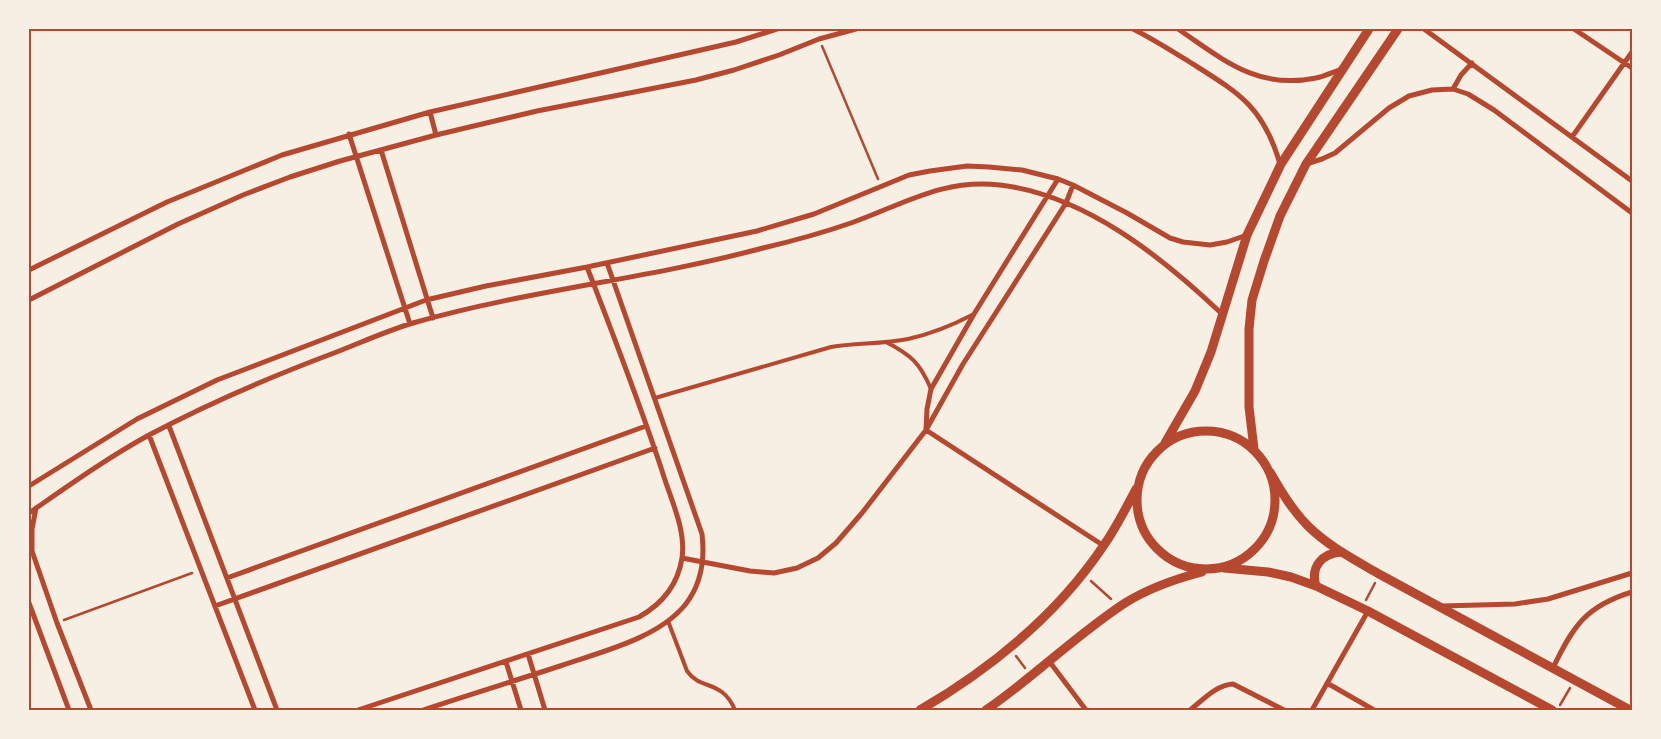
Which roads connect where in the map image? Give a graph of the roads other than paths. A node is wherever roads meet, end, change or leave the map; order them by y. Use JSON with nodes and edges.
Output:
{"nodes":[{"id":1,"x":777,"y":29,"type":"edge"},
{"id":2,"x":856,"y":29,"type":"edge"},
{"id":3,"x":1133,"y":29,"type":"edge"},
{"id":4,"x":1178,"y":29,"type":"edge"},
{"id":5,"x":1369,"y":29,"type":"edge"},
{"id":6,"x":1398,"y":29,"type":"edge"},
{"id":7,"x":1424,"y":29,"type":"edge"},
{"id":8,"x":1574,"y":29,"type":"edge"},
{"id":9,"x":1632,"y":52,"type":"edge"},
{"id":10,"x":1625,"y":63,"type":"junction"},
{"id":11,"x":1472,"y":64,"type":"junction"},
{"id":12,"x":1342,"y":68,"type":"junction"},
{"id":13,"x":1632,"y":68,"type":"edge"},
{"id":14,"x":1453,"y":89,"type":"junction"},
{"id":15,"x":430,"y":112,"type":"junction"},
{"id":16,"x":349,"y":134,"type":"junction"},
{"id":17,"x":436,"y":135,"type":"junction"},
{"id":18,"x":1572,"y":137,"type":"junction"},
{"id":19,"x":381,"y":150,"type":"junction"},
{"id":20,"x":356,"y":157,"type":"junction"},
{"id":21,"x":1280,"y":164,"type":"junction"},
{"id":22,"x":1306,"y":164,"type":"junction"},
{"id":23,"x":1058,"y":179,"type":"junction"},
{"id":24,"x":1632,"y":181,"type":"edge"},
{"id":25,"x":1073,"y":185,"type":"junction"},
{"id":26,"x":1047,"y":196,"type":"junction"},
{"id":27,"x":1066,"y":203,"type":"junction"},
{"id":28,"x":1632,"y":213,"type":"edge"},
{"id":29,"x":1247,"y":235,"type":"junction"},
{"id":30,"x":607,"y":263,"type":"junction"},
{"id":31,"x":587,"y":267,"type":"junction"},
{"id":32,"x":29,"y":270,"type":"edge"},
{"id":33,"x":613,"y":279,"type":"junction"},
{"id":34,"x":594,"y":283,"type":"junction"},
{"id":35,"x":29,"y":300,"type":"edge"},
{"id":36,"x":426,"y":300,"type":"junction"},
{"id":37,"x":404,"y":308,"type":"junction"},
{"id":38,"x":974,"y":314,"type":"junction"},
{"id":39,"x":1222,"y":314,"type":"junction"},
{"id":40,"x":433,"y":318,"type":"junction"},
{"id":41,"x":410,"y":324,"type":"junction"},
{"id":42,"x":886,"y":342,"type":"junction"},
{"id":43,"x":931,"y":389,"type":"junction"},
{"id":44,"x":655,"y":398,"type":"junction"},
{"id":45,"x":169,"y":426,"type":"junction"},
{"id":46,"x":646,"y":426,"type":"junction"},
{"id":47,"x":926,"y":430,"type":"junction"},
{"id":48,"x":149,"y":435,"type":"junction"},
{"id":49,"x":1165,"y":443,"type":"junction"},
{"id":50,"x":655,"y":448,"type":"junction"},
{"id":51,"x":1254,"y":449,"type":"junction"},
{"id":52,"x":1270,"y":472,"type":"junction"},
{"id":53,"x":29,"y":486,"type":"edge"},
{"id":54,"x":1136,"y":489,"type":"junction"},
{"id":55,"x":36,"y":508,"type":"junction"},
{"id":56,"x":29,"y":513,"type":"edge"},
{"id":57,"x":1104,"y":546,"type":"junction"},
{"id":58,"x":1342,"y":552,"type":"junction"},
{"id":59,"x":682,"y":558,"type":"junction"},
{"id":60,"x":703,"y":562,"type":"junction"},
{"id":61,"x":1222,"y":568,"type":"junction"},
{"id":62,"x":1208,"y":570,"type":"junction"},
{"id":63,"x":1632,"y":573,"type":"edge"},
{"id":64,"x":226,"y":578,"type":"junction"},
{"id":65,"x":1316,"y":586,"type":"junction"},
{"id":66,"x":1632,"y":592,"type":"edge"},
{"id":67,"x":234,"y":598,"type":"junction"},
{"id":68,"x":29,"y":603,"type":"edge"},
{"id":69,"x":215,"y":606,"type":"junction"},
{"id":70,"x":1438,"y":606,"type":"junction"},
{"id":71,"x":1368,"y":611,"type":"junction"},
{"id":72,"x":668,"y":621,"type":"junction"},
{"id":73,"x":528,"y":654,"type":"junction"},
{"id":74,"x":1049,"y":661,"type":"junction"},
{"id":75,"x":506,"y":662,"type":"junction"},
{"id":76,"x":1553,"y":668,"type":"junction"},
{"id":77,"x":534,"y":674,"type":"junction"},
{"id":78,"x":512,"y":681,"type":"junction"},
{"id":79,"x":1327,"y":683,"type":"junction"},
{"id":80,"x":69,"y":710,"type":"edge"},
{"id":81,"x":91,"y":710,"type":"edge"},
{"id":82,"x":255,"y":710,"type":"edge"},
{"id":83,"x":277,"y":710,"type":"edge"},
{"id":84,"x":358,"y":710,"type":"edge"},
{"id":85,"x":423,"y":710,"type":"edge"},
{"id":86,"x":521,"y":710,"type":"edge"},
{"id":87,"x":545,"y":710,"type":"edge"},
{"id":88,"x":735,"y":710,"type":"edge"},
{"id":89,"x":920,"y":710,"type":"edge"},
{"id":90,"x":986,"y":710,"type":"edge"},
{"id":91,"x":1086,"y":710,"type":"edge"},
{"id":92,"x":1190,"y":710,"type":"edge"},
{"id":93,"x":1284,"y":710,"type":"edge"},
{"id":94,"x":1312,"y":710,"type":"edge"},
{"id":95,"x":1374,"y":710,"type":"edge"},
{"id":96,"x":1552,"y":710,"type":"edge"},
{"id":97,"x":1630,"y":710,"type":"edge"}],
"edges":[{"from":1,"to":15,"type":"street"},
{"from":2,"to":17,"type":"street"},
{"from":3,"to":21,"type":"street"},
{"from":4,"to":12,"type":"street"},
{"from":5,"to":12,"type":"street"},
{"from":6,"to":22,"type":"street"},
{"from":7,"to":11,"type":"street"},
{"from":8,"to":10,"type":"street"},
{"from":9,"to":10,"type":"street"},
{"from":10,"to":13,"type":"street"},
{"from":10,"to":18,"type":"street"},
{"from":11,"to":14,"type":"street"},
{"from":11,"to":18,"type":"street"},
{"from":12,"to":21,"type":"street"},
{"from":14,"to":22,"type":"street"},
{"from":14,"to":28,"type":"street"},
{"from":15,"to":16,"type":"street"},
{"from":15,"to":17,"type":"street"},
{"from":16,"to":20,"type":"street"},
{"from":16,"to":32,"type":"street"},
{"from":17,"to":19,"type":"street"},
{"from":18,"to":24,"type":"street"},
{"from":19,"to":20,"type":"street"},
{"from":19,"to":36,"type":"street"},
{"from":20,"to":35,"type":"street"},
{"from":20,"to":37,"type":"street"},
{"from":21,"to":29,"type":"street"},
{"from":22,"to":51,"type":"street"},
{"from":23,"to":25,"type":"street"},
{"from":23,"to":26,"type":"street"},
{"from":23,"to":30,"type":"street"},
{"from":25,"to":27,"type":"street"},
{"from":25,"to":29,"type":"street"},
{"from":26,"to":27,"type":"street"},
{"from":26,"to":33,"type":"street"},
{"from":26,"to":38,"type":"street"},
{"from":27,"to":39,"type":"street"},
{"from":27,"to":47,"type":"street"},
{"from":29,"to":39,"type":"street"},
{"from":30,"to":31,"type":"street"},
{"from":30,"to":33,"type":"street"},
{"from":31,"to":34,"type":"street"},
{"from":31,"to":36,"type":"street"},
{"from":33,"to":34,"type":"street"},
{"from":33,"to":44,"type":"street"},
{"from":34,"to":40,"type":"street"},
{"from":34,"to":46,"type":"street"},
{"from":36,"to":37,"type":"street"},
{"from":36,"to":40,"type":"street"},
{"from":37,"to":41,"type":"street"},
{"from":37,"to":53,"type":"street"},
{"from":38,"to":42,"type":"lane"},
{"from":38,"to":43,"type":"street"},
{"from":39,"to":49,"type":"street"},
{"from":40,"to":41,"type":"street"},
{"from":41,"to":45,"type":"street"},
{"from":42,"to":43,"type":"lane"},
{"from":42,"to":44,"type":"lane"},
{"from":43,"to":47,"type":"street"},
{"from":44,"to":60,"type":"street"},
{"from":45,"to":48,"type":"street"},
{"from":45,"to":64,"type":"street"},
{"from":46,"to":50,"type":"street"},
{"from":46,"to":64,"type":"street"},
{"from":47,"to":57,"type":"street"},
{"from":47,"to":60,"type":"street"},
{"from":48,"to":55,"type":"street"},
{"from":48,"to":69,"type":"street"},
{"from":49,"to":51,"type":"street"},
{"from":49,"to":54,"type":"street"},
{"from":50,"to":59,"type":"street"},
{"from":50,"to":67,"type":"street"},
{"from":51,"to":52,"type":"street"},
{"from":52,"to":58,"type":"street"},
{"from":52,"to":61,"type":"street"},
{"from":54,"to":57,"type":"street"},
{"from":54,"to":62,"type":"street"},
{"from":55,"to":56,"type":"street"},
{"from":55,"to":81,"type":"street"},
{"from":57,"to":89,"type":"street"},
{"from":58,"to":65,"type":"street"},
{"from":58,"to":70,"type":"street"},
{"from":59,"to":60,"type":"street"},
{"from":59,"to":73,"type":"street"},
{"from":60,"to":72,"type":"street"},
{"from":61,"to":62,"type":"street"},
{"from":61,"to":65,"type":"street"},
{"from":62,"to":74,"type":"street"},
{"from":63,"to":70,"type":"street"},
{"from":64,"to":67,"type":"street"},
{"from":65,"to":71,"type":"street"},
{"from":66,"to":76,"type":"street"},
{"from":67,"to":69,"type":"street"},
{"from":67,"to":83,"type":"street"},
{"from":68,"to":80,"type":"street"},
{"from":69,"to":82,"type":"street"},
{"from":70,"to":76,"type":"street"},
{"from":71,"to":79,"type":"street"},
{"from":71,"to":96,"type":"street"},
{"from":72,"to":77,"type":"street"},
{"from":72,"to":88,"type":"lane"},
{"from":73,"to":75,"type":"street"},
{"from":73,"to":77,"type":"street"},
{"from":74,"to":90,"type":"street"},
{"from":74,"to":91,"type":"street"},
{"from":75,"to":78,"type":"street"},
{"from":75,"to":84,"type":"street"},
{"from":76,"to":97,"type":"street"},
{"from":77,"to":78,"type":"street"},
{"from":77,"to":87,"type":"street"},
{"from":78,"to":85,"type":"street"},
{"from":78,"to":86,"type":"street"},
{"from":79,"to":94,"type":"street"},
{"from":79,"to":95,"type":"street"},
{"from":92,"to":93,"type":"street"}]}
